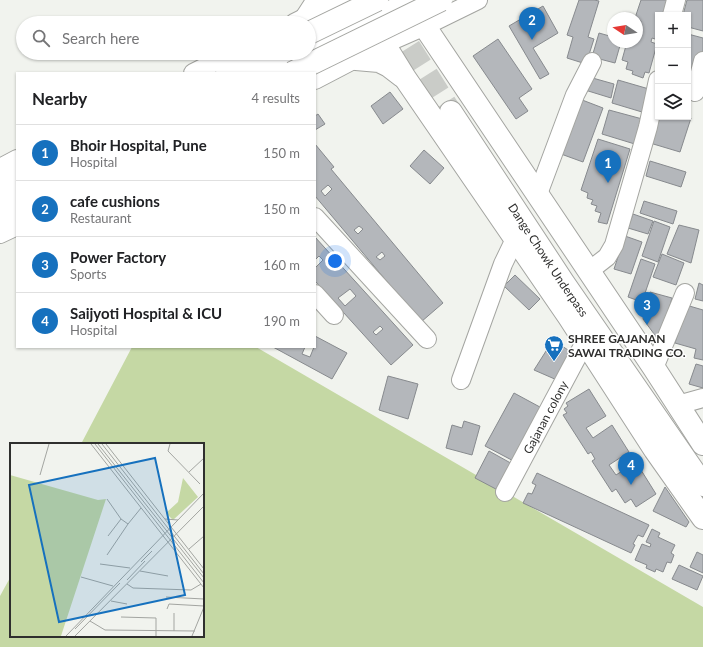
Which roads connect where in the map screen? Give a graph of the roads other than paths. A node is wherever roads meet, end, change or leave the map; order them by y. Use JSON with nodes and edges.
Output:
{"nodes":[{"id":1,"x":340,"y":0,"type":"edge"},
{"id":2,"x":354,"y":0,"type":"edge"},
{"id":3,"x":376,"y":0,"type":"edge"},
{"id":4,"x":408,"y":0,"type":"edge"},
{"id":5,"x":441,"y":0,"type":"edge"},
{"id":6,"x":478,"y":0,"type":"edge"},
{"id":7,"x":676,"y":0,"type":"edge"},
{"id":8,"x":673,"y":12,"type":"edge"},
{"id":9,"x":311,"y":16,"type":"edge"},
{"id":10,"x":315,"y":16,"type":"edge"},
{"id":11,"x":368,"y":20,"type":"junction"},
{"id":12,"x":425,"y":26,"type":"junction"},
{"id":13,"x":384,"y":44,"type":"junction"},
{"id":14,"x":316,"y":46,"type":"edge"},
{"id":15,"x":356,"y":59,"type":"junction"},
{"id":16,"x":219,"y":60,"type":"edge"},
{"id":17,"x":254,"y":60,"type":"edge"},
{"id":18,"x":288,"y":60,"type":"edge"},
{"id":19,"x":703,"y":61,"type":"edge"},
{"id":20,"x":592,"y":62,"type":"dead end"},
{"id":21,"x":195,"y":72,"type":"edge"},
{"id":22,"x":229,"y":72,"type":"edge"},
{"id":23,"x":263,"y":72,"type":"edge"},
{"id":24,"x":294,"y":72,"type":"edge"},
{"id":25,"x":405,"y":78,"type":"junction"},
{"id":26,"x":316,"y":79,"type":"edge"},
{"id":27,"x":657,"y":84,"type":"edge"},
{"id":28,"x":695,"y":92,"type":"dead end"},
{"id":29,"x":16,"y":160,"type":"edge"},
{"id":30,"x":0,"y":168,"type":"edge"},
{"id":31,"x":16,"y":176,"type":"edge"},
{"id":32,"x":0,"y":184,"type":"edge"},
{"id":33,"x":16,"y":193,"type":"edge"},
{"id":34,"x":538,"y":194,"type":"junction"},
{"id":35,"x":0,"y":201,"type":"edge"},
{"id":36,"x":16,"y":208,"type":"edge"},
{"id":37,"x":0,"y":216,"type":"edge"},
{"id":38,"x":316,"y":218,"type":"edge"},
{"id":39,"x":16,"y":226,"type":"edge"},
{"id":40,"x":0,"y":234,"type":"edge"},
{"id":41,"x":515,"y":239,"type":"junction"},
{"id":42,"x":589,"y":270,"type":"junction"},
{"id":43,"x":685,"y":293,"type":"dead end"},
{"id":44,"x":316,"y":295,"type":"edge"},
{"id":45,"x":334,"y":315,"type":"dead end"},
{"id":46,"x":427,"y":340,"type":"dead end"},
{"id":47,"x":585,"y":342,"type":"junction"},
{"id":48,"x":654,"y":368,"type":"junction"},
{"id":49,"x":461,"y":380,"type":"dead end"},
{"id":50,"x":703,"y":398,"type":"edge"},
{"id":51,"x":678,"y":405,"type":"junction"},
{"id":52,"x":703,"y":444,"type":"edge"},
{"id":53,"x":703,"y":468,"type":"edge"},
{"id":54,"x":703,"y":485,"type":"edge"},
{"id":55,"x":505,"y":492,"type":"dead end"},
{"id":56,"x":703,"y":518,"type":"edge"}],
"edges":[{"from":1,"to":9,"type":"street"},
{"from":2,"to":11,"type":"main road"},
{"from":3,"to":10,"type":"main road","bridge":true},
{"from":4,"to":11,"type":"street"},
{"from":4,"to":12,"type":"main road"},
{"from":5,"to":24,"type":"main road","bridge":true},
{"from":6,"to":12,"type":"street"},
{"from":7,"to":8,"type":"street"},
{"from":11,"to":13,"type":"main road"},
{"from":11,"to":14,"type":"street"},
{"from":12,"to":13,"type":"street"},
{"from":12,"to":34,"type":"main road"},
{"from":13,"to":15,"type":"street"},
{"from":13,"to":25,"type":"main road"},
{"from":15,"to":25,"type":"main road"},
{"from":15,"to":26,"type":"street"},
{"from":16,"to":21,"type":"street"},
{"from":17,"to":22,"type":"main road"},
{"from":18,"to":23,"type":"street"},
{"from":19,"to":28,"type":"street"},
{"from":20,"to":34,"type":"street"},
{"from":25,"to":41,"type":"main road"},
{"from":27,"to":42,"type":"street"},
{"from":29,"to":30,"type":"street"},
{"from":31,"to":32,"type":"main road"},
{"from":33,"to":35,"type":"street"},
{"from":34,"to":42,"type":"main road"},
{"from":36,"to":37,"type":"main road"},
{"from":38,"to":46,"type":"street"},
{"from":39,"to":40,"type":"street"},
{"from":41,"to":47,"type":"main road"},
{"from":41,"to":49,"type":"street"},
{"from":42,"to":48,"type":"main road"},
{"from":43,"to":48,"type":"street"},
{"from":44,"to":45,"type":"street"},
{"from":47,"to":55,"type":"street","name":"Gajanan colony"},
{"from":47,"to":56,"type":"main road"},
{"from":48,"to":51,"type":"main road"},
{"from":50,"to":51,"type":"street"},
{"from":51,"to":52,"type":"main road"},
{"from":53,"to":54,"type":"main road","name":"Dange Chowk Underpass"}]}
